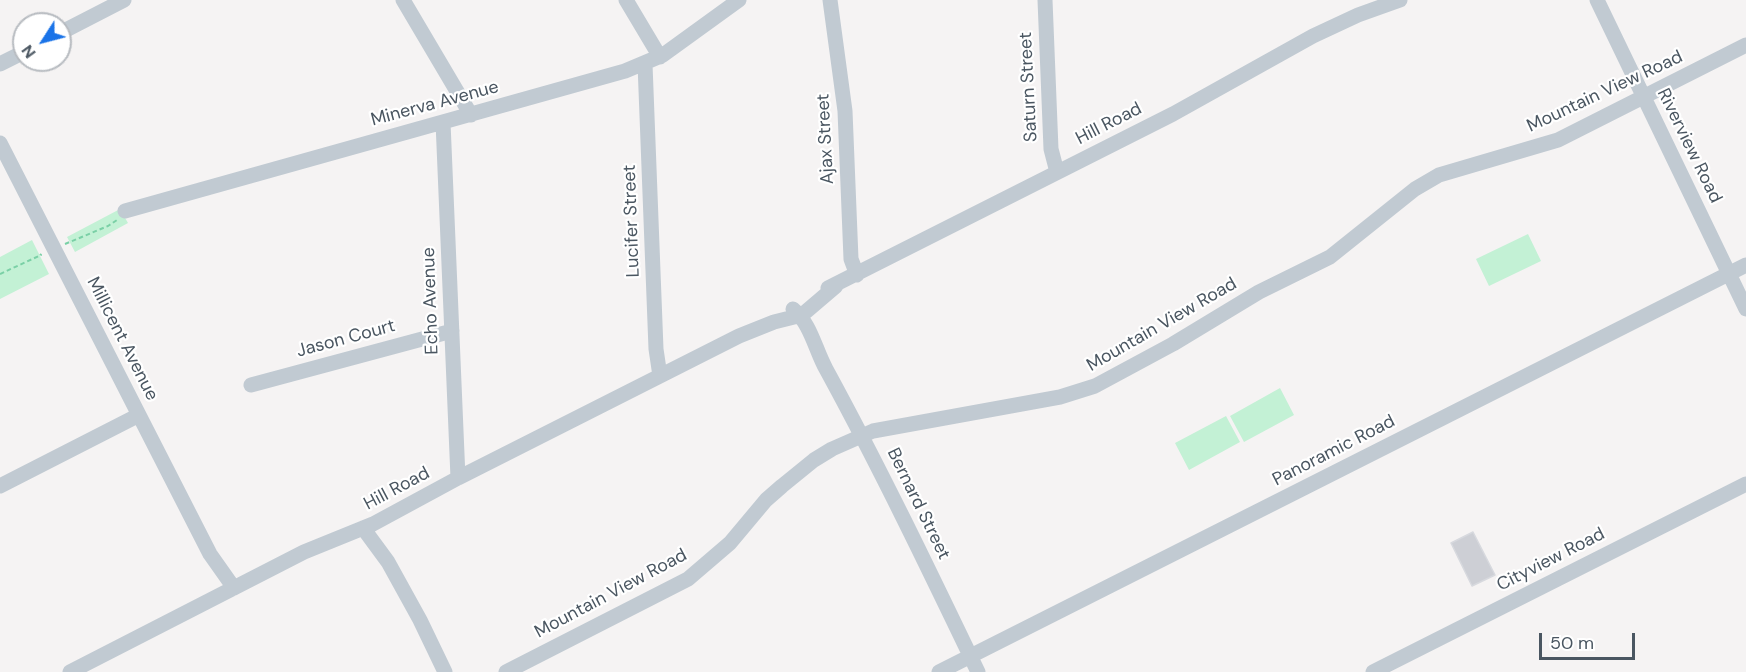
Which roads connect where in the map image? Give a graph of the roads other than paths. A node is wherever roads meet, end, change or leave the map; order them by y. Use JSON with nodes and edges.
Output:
{"nodes":[{"id":1,"x":124,"y":0,"type":"edge"},
{"id":2,"x":403,"y":0,"type":"edge"},
{"id":3,"x":626,"y":0,"type":"edge"},
{"id":4,"x":739,"y":0,"type":"edge"},
{"id":5,"x":830,"y":0,"type":"edge"},
{"id":6,"x":1045,"y":0,"type":"edge"},
{"id":7,"x":1400,"y":0,"type":"edge"},
{"id":8,"x":1597,"y":0,"type":"edge"},
{"id":9,"x":72,"y":27,"type":"edge"},
{"id":10,"x":1746,"y":45,"type":"edge"},
{"id":11,"x":660,"y":57,"type":"junction"},
{"id":12,"x":645,"y":64,"type":"junction"},
{"id":13,"x":1644,"y":97,"type":"junction"},
{"id":14,"x":471,"y":115,"type":"junction"},
{"id":15,"x":443,"y":122,"type":"junction"},
{"id":16,"x":0,"y":142,"type":"edge"},
{"id":17,"x":1058,"y":172,"type":"junction"},
{"id":18,"x":123,"y":212,"type":"road end"},
{"id":19,"x":1746,"y":265,"type":"edge"},
{"id":20,"x":1729,"y":274,"type":"junction"},
{"id":21,"x":857,"y":275,"type":"junction"},
{"id":22,"x":1746,"y":309,"type":"edge"},
{"id":23,"x":796,"y":314,"type":"junction"},
{"id":24,"x":452,"y":331,"type":"junction"},
{"id":25,"x":660,"y":376,"type":"junction"},
{"id":26,"x":251,"y":385,"type":"dead end"},
{"id":27,"x":139,"y":415,"type":"junction"},
{"id":28,"x":862,"y":435,"type":"junction"},
{"id":29,"x":458,"y":478,"type":"junction"},
{"id":30,"x":1746,"y":484,"type":"edge"},
{"id":31,"x":0,"y":486,"type":"edge"},
{"id":32,"x":368,"y":526,"type":"junction"},
{"id":33,"x":229,"y":591,"type":"junction"},
{"id":34,"x":970,"y":656,"type":"junction"},
{"id":35,"x":70,"y":672,"type":"edge"},
{"id":36,"x":445,"y":672,"type":"edge"},
{"id":37,"x":506,"y":672,"type":"edge"},
{"id":38,"x":939,"y":672,"type":"edge"},
{"id":39,"x":978,"y":672,"type":"edge"},
{"id":40,"x":1373,"y":672,"type":"edge"}],
"edges":[{"from":1,"to":9,"type":"street"},
{"from":2,"to":14,"type":"street"},
{"from":3,"to":11,"type":"street"},
{"from":4,"to":11,"type":"street","name":"Minerva Avenue"},
{"from":5,"to":21,"type":"street","name":"Ajax Street"},
{"from":6,"to":17,"type":"street","name":"Saturn Street"},
{"from":7,"to":17,"type":"street","name":"Hill Road"},
{"from":8,"to":13,"type":"street","name":"Riverview Road"},
{"from":10,"to":13,"type":"street","name":"Mountain View Road"},
{"from":11,"to":12,"type":"street","name":"Minerva Avenue"},
{"from":12,"to":14,"type":"street","name":"Minerva Avenue"},
{"from":12,"to":25,"type":"street","name":"Lucifer Street"},
{"from":13,"to":20,"type":"street","name":"Riverview Road"},
{"from":13,"to":28,"type":"street","name":"Mountain View Road"},
{"from":14,"to":15,"type":"street","name":"Minerva Avenue"},
{"from":15,"to":18,"type":"street","name":"Minerva Avenue"},
{"from":15,"to":24,"type":"street","name":"Echo Avenue"},
{"from":16,"to":27,"type":"street","name":"Millicent Avenue"},
{"from":17,"to":21,"type":"street","name":"Hill Road"},
{"from":19,"to":20,"type":"street","name":"Panoramic Road"},
{"from":20,"to":22,"type":"street","name":"Riverview Road"},
{"from":20,"to":34,"type":"street","name":"Panoramic Road"},
{"from":21,"to":23,"type":"street","name":"Hill Road"},
{"from":23,"to":25,"type":"street","name":"Hill Road"},
{"from":23,"to":28,"type":"street","name":"Bernard Street"},
{"from":24,"to":26,"type":"street","name":"Jason Court"},
{"from":24,"to":29,"type":"street","name":"Echo Avenue"},
{"from":25,"to":29,"type":"street","name":"Hill Road"},
{"from":27,"to":31,"type":"street"},
{"from":27,"to":33,"type":"street","name":"Millicent Avenue"},
{"from":28,"to":34,"type":"street","name":"Bernard Street"},
{"from":28,"to":37,"type":"street","name":"Mountain View Road"},
{"from":29,"to":32,"type":"street","name":"Hill Road"},
{"from":30,"to":40,"type":"street","name":"Cityview Road"},
{"from":32,"to":33,"type":"street","name":"Hill Road"},
{"from":32,"to":36,"type":"street"},
{"from":33,"to":35,"type":"street","name":"Hill Road"},
{"from":34,"to":38,"type":"street","name":"Panoramic Road"},
{"from":34,"to":39,"type":"street","name":"Bernard Street"}]}
